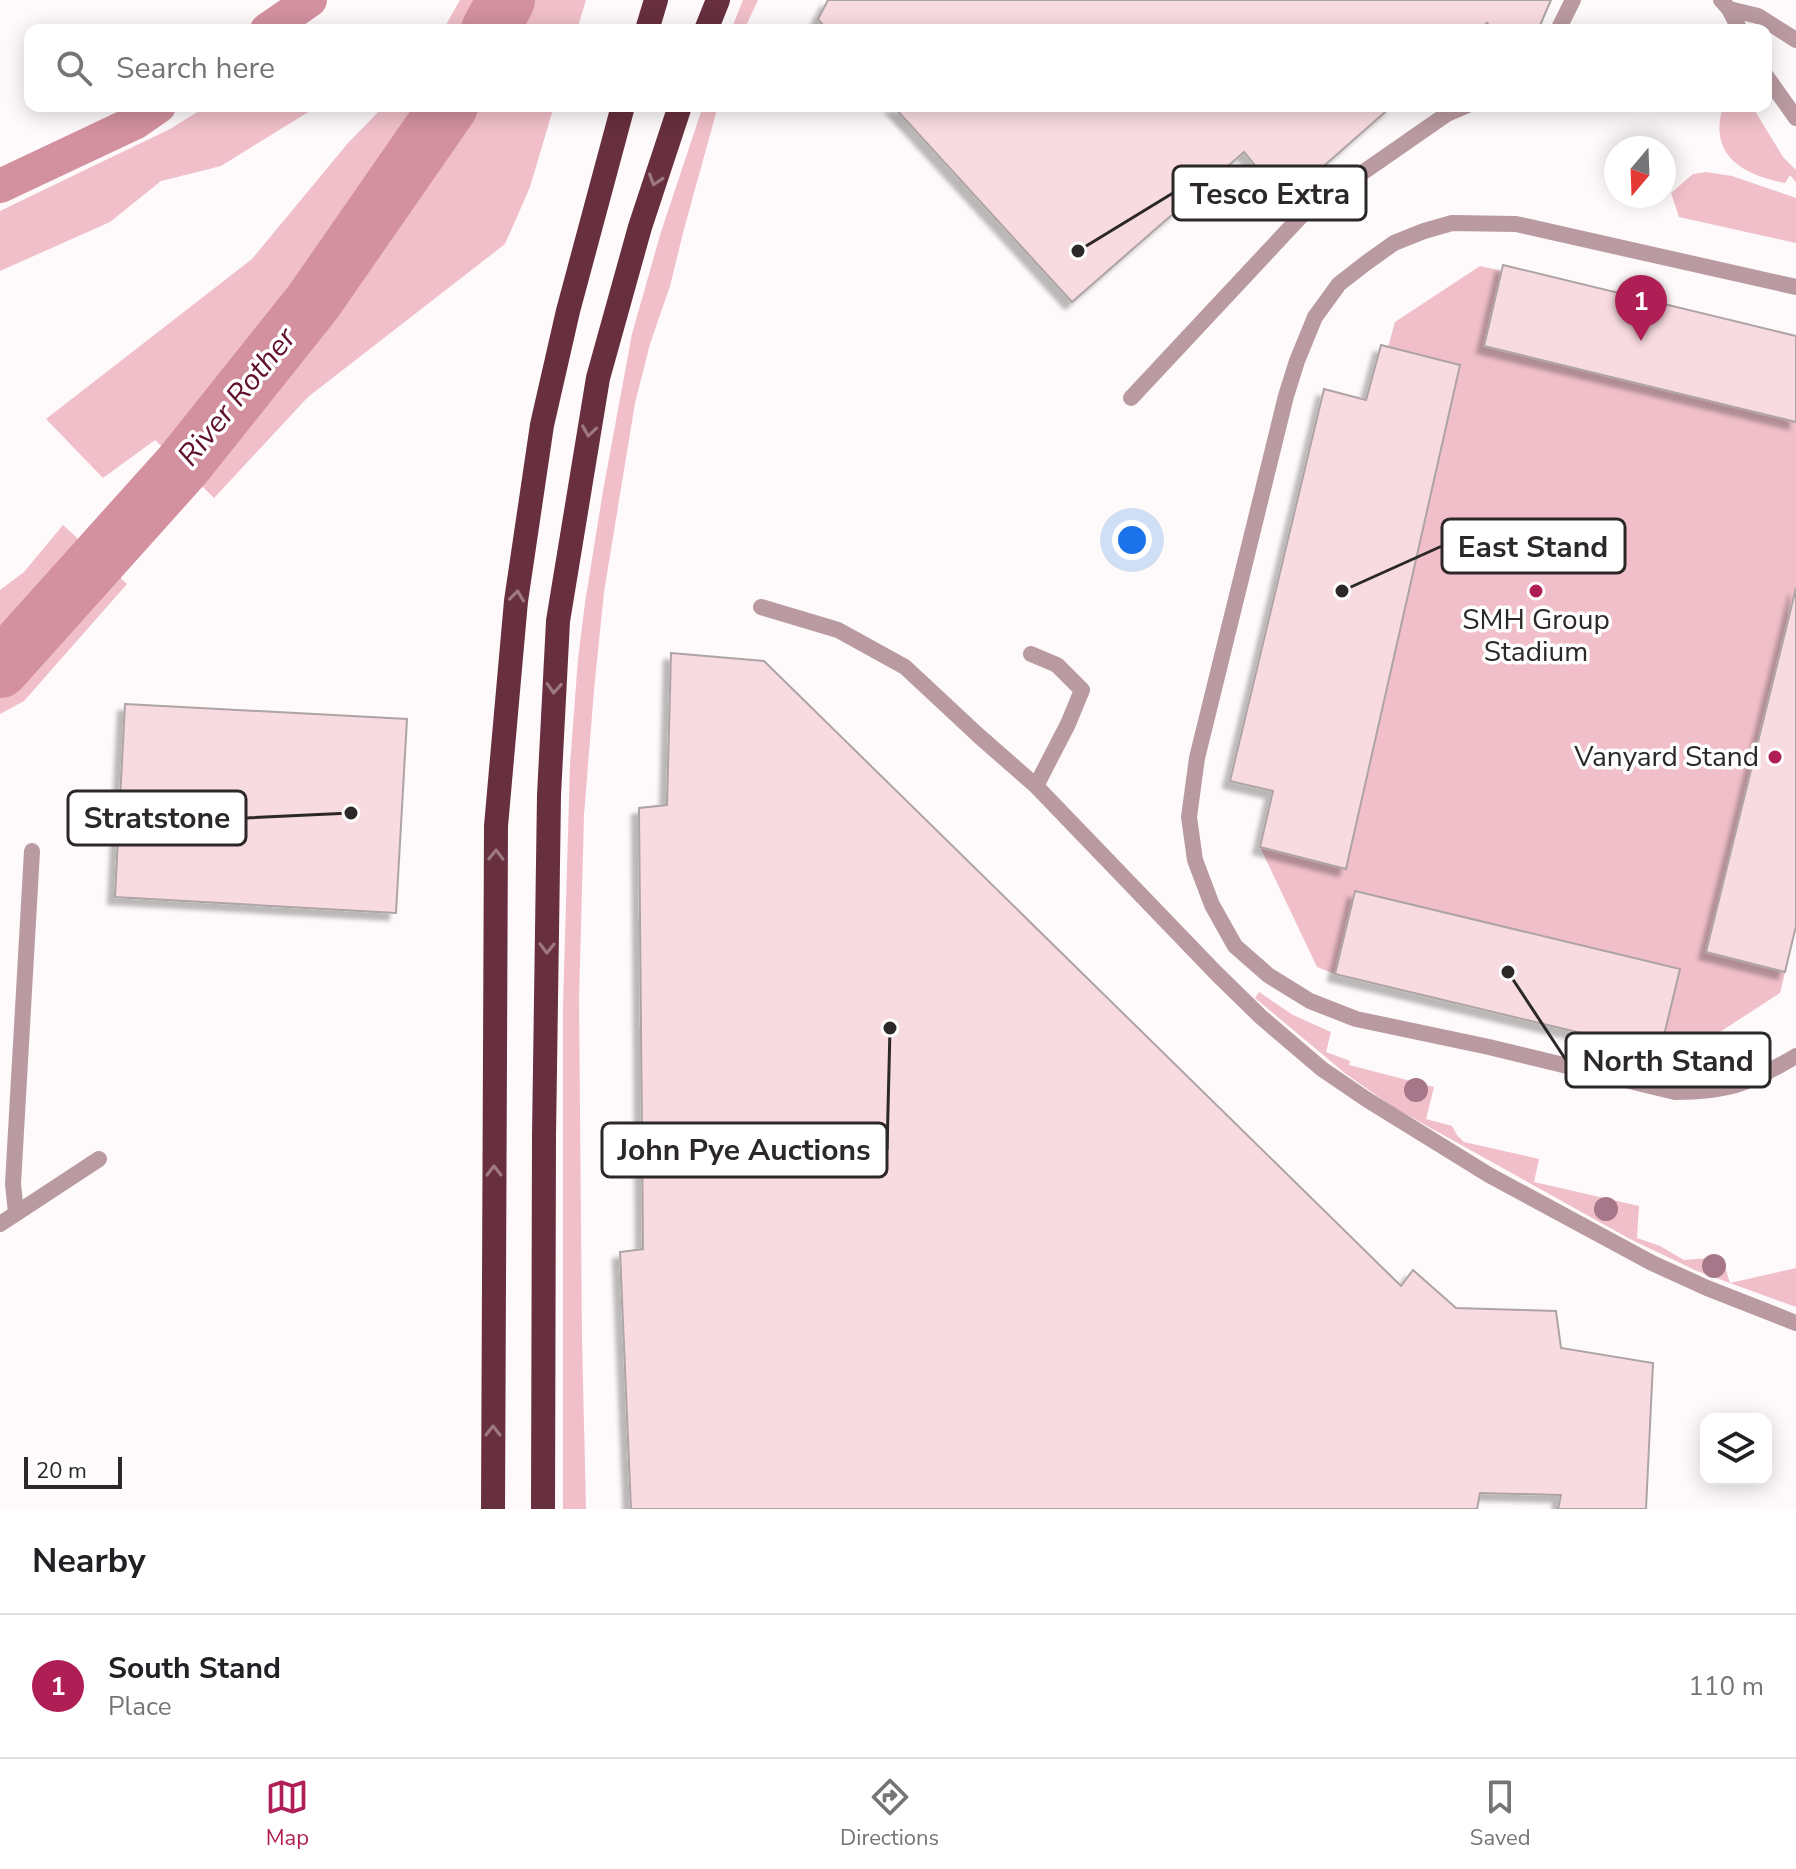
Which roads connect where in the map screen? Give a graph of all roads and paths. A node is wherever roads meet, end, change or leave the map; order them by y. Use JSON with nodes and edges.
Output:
{"nodes":[{"id":1,"x":656,"y":0,"type":"edge"},
{"id":2,"x":718,"y":0,"type":"edge"},
{"id":3,"x":1573,"y":0,"type":"edge"},
{"id":4,"x":1725,"y":5,"type":"edge"},
{"id":5,"x":649,"y":24,"type":"edge"},
{"id":6,"x":708,"y":24,"type":"edge"},
{"id":7,"x":1561,"y":24,"type":"edge"},
{"id":8,"x":1736,"y":24,"type":"edge"},
{"id":9,"x":1771,"y":24,"type":"edge"},
{"id":10,"x":1772,"y":25,"type":"edge"},
{"id":11,"x":1796,"y":40,"type":"edge"},
{"id":12,"x":1772,"y":84,"type":"edge"},
{"id":13,"x":621,"y":112,"type":"edge"},
{"id":14,"x":678,"y":112,"type":"edge"},
{"id":15,"x":1452,"y":112,"type":"edge"},
{"id":16,"x":1796,"y":118,"type":"edge"},
{"id":17,"x":1796,"y":287,"type":"edge"},
{"id":18,"x":1131,"y":398,"type":"dead end"},
{"id":19,"x":761,"y":607,"type":"dead end"},
{"id":20,"x":1031,"y":654,"type":"dead end"},
{"id":21,"x":1036,"y":786,"type":"junction"},
{"id":22,"x":32,"y":851,"type":"dead end"},
{"id":23,"x":1796,"y":1056,"type":"edge"},
{"id":24,"x":99,"y":1159,"type":"dead end"},
{"id":25,"x":16,"y":1213,"type":"junction"},
{"id":26,"x":0,"y":1224,"type":"edge"},
{"id":27,"x":1796,"y":1323,"type":"edge"},
{"id":28,"x":493,"y":1509,"type":"edge"},
{"id":29,"x":543,"y":1509,"type":"edge"}],
"edges":[{"from":1,"to":5,"type":"highway"},
{"from":2,"to":6,"type":"highway"},
{"from":3,"to":7,"type":"lane"},
{"from":4,"to":8,"type":"lane"},
{"from":4,"to":9,"type":"lane"},
{"from":10,"to":11,"type":"lane"},
{"from":12,"to":16,"type":"lane"},
{"from":28,"to":13,"type":"highway","one_way":true},
{"from":14,"to":29,"type":"highway","one_way":true},
{"from":15,"to":18,"type":"lane"},
{"from":17,"to":23,"type":"lane"},
{"from":19,"to":21,"type":"lane"},
{"from":20,"to":21,"type":"lane"},
{"from":21,"to":27,"type":"lane"},
{"from":22,"to":25,"type":"lane"},
{"from":24,"to":25,"type":"lane"},
{"from":25,"to":26,"type":"lane"}]}
